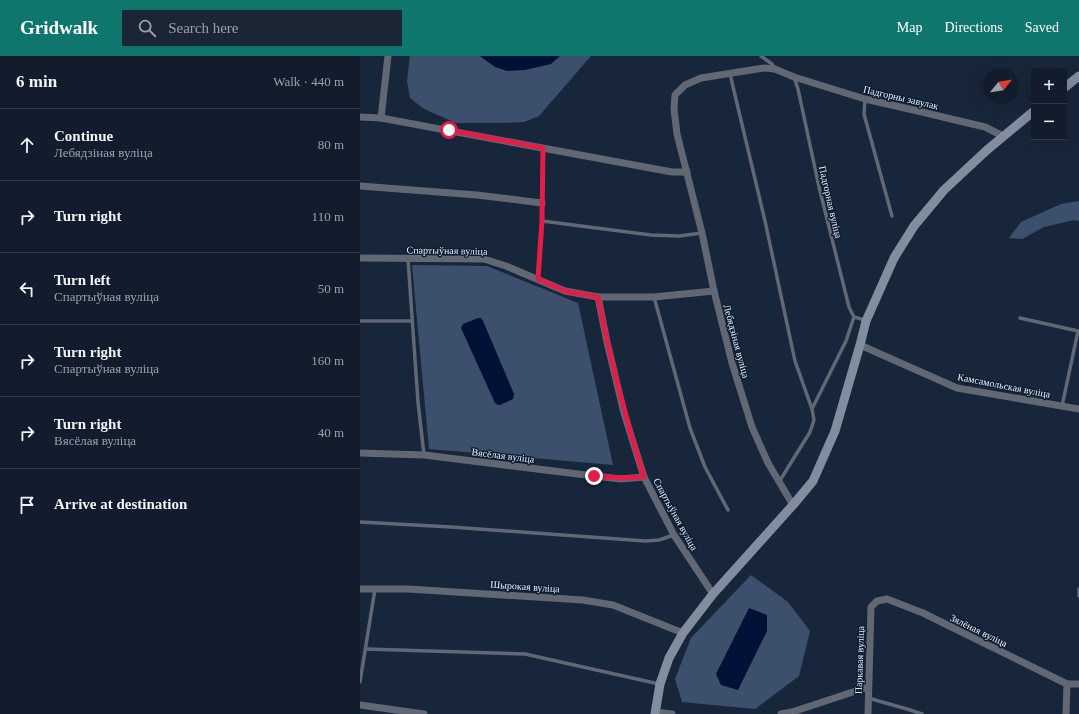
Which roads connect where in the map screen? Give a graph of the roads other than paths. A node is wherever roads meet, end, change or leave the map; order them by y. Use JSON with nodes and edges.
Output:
{"nodes":[{"id":1,"x":388,"y":56,"type":"edge"},
{"id":2,"x":761,"y":56,"type":"edge"},
{"id":3,"x":774,"y":69,"type":"junction"},
{"id":4,"x":730,"y":74,"type":"junction"},
{"id":5,"x":1079,"y":76,"type":"edge"},
{"id":6,"x":794,"y":77,"type":"junction"},
{"id":7,"x":1067,"y":86,"type":"edge"},
{"id":8,"x":865,"y":100,"type":"junction"},
{"id":9,"x":1031,"y":114,"type":"edge"},
{"id":10,"x":360,"y":117,"type":"edge"},
{"id":11,"x":381,"y":118,"type":"junction"},
{"id":12,"x":1004,"y":136,"type":"junction"},
{"id":13,"x":543,"y":148,"type":"junction"},
{"id":14,"x":687,"y":172,"type":"junction"},
{"id":15,"x":360,"y":186,"type":"edge"},
{"id":16,"x":542,"y":204,"type":"junction"},
{"id":17,"x":892,"y":216,"type":"dead end"},
{"id":18,"x":542,"y":221,"type":"junction"},
{"id":19,"x":702,"y":233,"type":"junction"},
{"id":20,"x":360,"y":258,"type":"edge"},
{"id":21,"x":408,"y":259,"type":"junction"},
{"id":22,"x":538,"y":279,"type":"junction"},
{"id":23,"x":714,"y":291,"type":"junction"},
{"id":24,"x":598,"y":297,"type":"junction"},
{"id":25,"x":654,"y":297,"type":"junction"},
{"id":26,"x":854,"y":317,"type":"junction"},
{"id":27,"x":1020,"y":318,"type":"dead end"},
{"id":28,"x":412,"y":321,"type":"junction"},
{"id":29,"x":866,"y":321,"type":"junction"},
{"id":30,"x":360,"y":322,"type":"edge"},
{"id":31,"x":860,"y":345,"type":"junction"},
{"id":32,"x":1062,"y":406,"type":"junction"},
{"id":33,"x":812,"y":409,"type":"junction"},
{"id":34,"x":1079,"y":409,"type":"edge"},
{"id":35,"x":360,"y":453,"type":"edge"},
{"id":36,"x":424,"y":455,"type":"junction"},
{"id":37,"x":644,"y":477,"type":"junction"},
{"id":38,"x":779,"y":482,"type":"junction"},
{"id":39,"x":793,"y":505,"type":"junction"},
{"id":40,"x":728,"y":510,"type":"dead end"},
{"id":41,"x":360,"y":522,"type":"edge"},
{"id":42,"x":674,"y":535,"type":"junction"},
{"id":43,"x":360,"y":589,"type":"edge"},
{"id":44,"x":375,"y":589,"type":"junction"},
{"id":45,"x":1079,"y":589,"type":"edge"},
{"id":46,"x":714,"y":594,"type":"junction"},
{"id":47,"x":1079,"y":596,"type":"edge"},
{"id":48,"x":871,"y":607,"type":"joint"},
{"id":49,"x":683,"y":633,"type":"junction"},
{"id":50,"x":366,"y":649,"type":"junction"},
{"id":51,"x":360,"y":682,"type":"edge"},
{"id":52,"x":660,"y":684,"type":"junction"},
{"id":53,"x":1067,"y":684,"type":"junction"},
{"id":54,"x":1079,"y":684,"type":"edge"},
{"id":55,"x":868,"y":687,"type":"junction"},
{"id":56,"x":868,"y":698,"type":"junction"},
{"id":57,"x":360,"y":705,"type":"edge"},
{"id":58,"x":655,"y":713,"type":"edge"},
{"id":59,"x":424,"y":714,"type":"edge"},
{"id":60,"x":672,"y":714,"type":"edge"},
{"id":61,"x":781,"y":714,"type":"edge"},
{"id":62,"x":868,"y":714,"type":"edge"},
{"id":63,"x":922,"y":714,"type":"edge"},
{"id":64,"x":1066,"y":714,"type":"edge"}],
"edges":[{"from":1,"to":11,"type":"street"},
{"from":2,"to":3,"type":"lane"},
{"from":3,"to":4,"type":"street","name":"Лебядзіная вуліца"},
{"from":3,"to":6,"type":"street","name":"Лебядзіная вуліца"},
{"from":4,"to":14,"type":"street","name":"Лебядзіная вуліца"},
{"from":4,"to":33,"type":"lane"},
{"from":5,"to":7,"type":"street"},
{"from":6,"to":8,"type":"street","name":"Падгорны завулак"},
{"from":6,"to":26,"type":"lane","name":"Падгорная вуліца"},
{"from":8,"to":12,"type":"street","name":"Падгорны завулак"},
{"from":8,"to":17,"type":"lane"},
{"from":9,"to":12,"type":"street"},
{"from":10,"to":11,"type":"street"},
{"from":11,"to":13,"type":"street"},
{"from":12,"to":29,"type":"street"},
{"from":13,"to":14,"type":"street"},
{"from":13,"to":16,"type":"lane"},
{"from":14,"to":19,"type":"street","name":"Лебядзіная вуліца"},
{"from":15,"to":16,"type":"street"},
{"from":16,"to":18,"type":"lane"},
{"from":18,"to":19,"type":"lane"},
{"from":18,"to":22,"type":"lane"},
{"from":19,"to":23,"type":"street","name":"Лебядзіная вуліца"},
{"from":20,"to":21,"type":"street","name":"Спартыўная вуліца"},
{"from":21,"to":22,"type":"street","name":"Спартыўная вуліца"},
{"from":21,"to":28,"type":"lane"},
{"from":22,"to":24,"type":"street","name":"Спартыўная вуліца"},
{"from":23,"to":25,"type":"street","name":"Спартыўная вуліца"},
{"from":23,"to":38,"type":"street","name":"Лебядзіная вуліца"},
{"from":24,"to":25,"type":"street","name":"Спартыўная вуліца"},
{"from":24,"to":37,"type":"street","name":"Спартыўная вуліца"},
{"from":25,"to":40,"type":"lane"},
{"from":26,"to":29,"type":"lane"},
{"from":26,"to":33,"type":"lane"},
{"from":27,"to":32,"type":"lane"},
{"from":28,"to":30,"type":"lane"},
{"from":28,"to":36,"type":"lane"},
{"from":29,"to":31,"type":"street"},
{"from":31,"to":32,"type":"street","name":"Камсамольская вуліца"},
{"from":31,"to":39,"type":"street"},
{"from":32,"to":34,"type":"street","name":"Камсамольская вуліца"},
{"from":33,"to":38,"type":"lane"},
{"from":35,"to":36,"type":"street","name":"Вясёлая вуліца"},
{"from":36,"to":37,"type":"street","name":"Вясёлая вуліца"},
{"from":37,"to":42,"type":"street","name":"Спартыўная вуліца"},
{"from":38,"to":39,"type":"street","name":"Лебядзіная вуліца"},
{"from":39,"to":46,"type":"street"},
{"from":41,"to":42,"type":"lane"},
{"from":42,"to":46,"type":"street","name":"Спартыўная вуліца"},
{"from":43,"to":44,"type":"street","name":"Шырокая вуліца"},
{"from":44,"to":49,"type":"street","name":"Шырокая вуліца"},
{"from":44,"to":50,"type":"lane"},
{"from":45,"to":47,"type":"lane"},
{"from":46,"to":49,"type":"street"},
{"from":48,"to":53,"type":"street","name":"Зялёная вуліца"},
{"from":48,"to":55,"type":"street","name":"Паркавая вуліца"},
{"from":49,"to":52,"type":"street"},
{"from":50,"to":51,"type":"lane"},
{"from":50,"to":52,"type":"lane"},
{"from":52,"to":58,"type":"street"},
{"from":53,"to":54,"type":"street","name":"Зялёная вуліца"},
{"from":53,"to":64,"type":"street"},
{"from":55,"to":56,"type":"street","name":"Паркавая вуліца"},
{"from":55,"to":61,"type":"street"},
{"from":56,"to":62,"type":"street","name":"Паркавая вуліца"},
{"from":56,"to":63,"type":"lane"},
{"from":57,"to":59,"type":"street"},
{"from":58,"to":60,"type":"street"}]}
